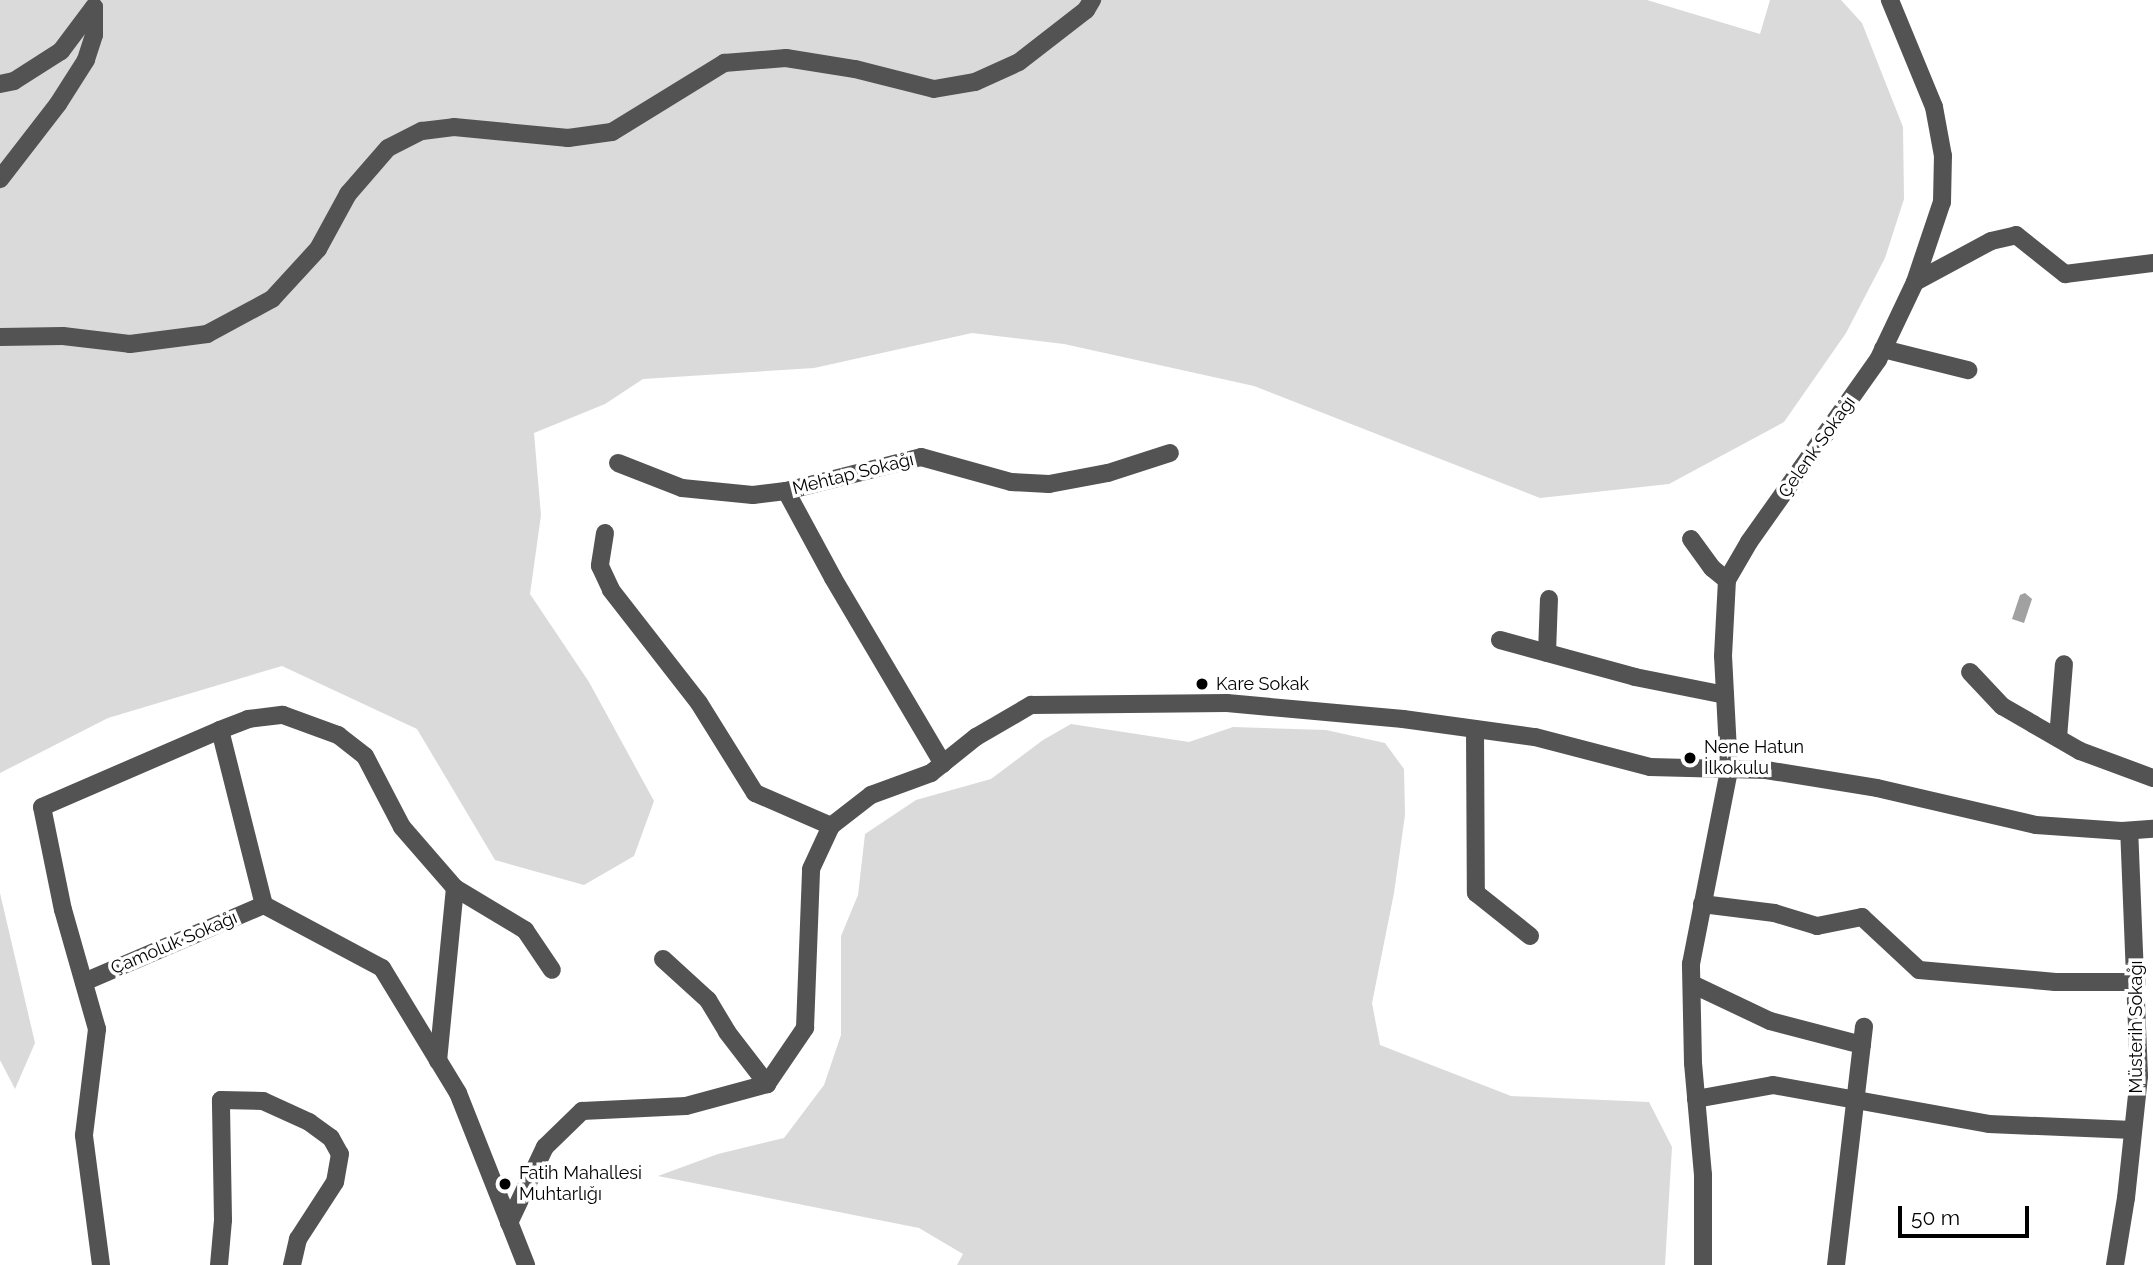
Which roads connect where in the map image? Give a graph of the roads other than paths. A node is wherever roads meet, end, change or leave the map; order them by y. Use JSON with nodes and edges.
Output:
{"nodes":[{"id":1,"x":1092,"y":0,"type":"edge"},
{"id":2,"x":1890,"y":0,"type":"edge"},
{"id":3,"x":0,"y":84,"type":"edge"},
{"id":4,"x":0,"y":179,"type":"edge"},
{"id":5,"x":2153,"y":263,"type":"edge"},
{"id":6,"x":1915,"y":282,"type":"junction"},
{"id":7,"x":0,"y":337,"type":"edge"},
{"id":8,"x":1883,"y":349,"type":"junction"},
{"id":9,"x":1968,"y":370,"type":"dead end"},
{"id":10,"x":1170,"y":453,"type":"dead end"},
{"id":11,"x":618,"y":463,"type":"dead end"},
{"id":12,"x":786,"y":491,"type":"junction"},
{"id":13,"x":605,"y":533,"type":"dead end"},
{"id":14,"x":1691,"y":539,"type":"dead end"},
{"id":15,"x":1727,"y":580,"type":"junction"},
{"id":16,"x":1549,"y":598,"type":"dead end"},
{"id":17,"x":1500,"y":640,"type":"dead end"},
{"id":18,"x":1547,"y":653,"type":"junction"},
{"id":19,"x":2064,"y":664,"type":"dead end"},
{"id":20,"x":1970,"y":672,"type":"dead end"},
{"id":21,"x":1725,"y":695,"type":"junction"},
{"id":22,"x":1475,"y":729,"type":"junction"},
{"id":23,"x":219,"y":730,"type":"junction"},
{"id":24,"x":2058,"y":738,"type":"junction"},
{"id":25,"x":943,"y":764,"type":"junction"},
{"id":26,"x":1729,"y":770,"type":"junction"},
{"id":27,"x":2153,"y":778,"type":"edge"},
{"id":28,"x":831,"y":826,"type":"junction"},
{"id":29,"x":2153,"y":829,"type":"edge"},
{"id":30,"x":2129,"y":831,"type":"junction"},
{"id":31,"x":455,"y":888,"type":"junction"},
{"id":32,"x":1702,"y":904,"type":"junction"},
{"id":33,"x":264,"y":905,"type":"junction"},
{"id":34,"x":1530,"y":936,"type":"dead end"},
{"id":35,"x":663,"y":960,"type":"dead end"},
{"id":36,"x":552,"y":970,"type":"dead end"},
{"id":37,"x":84,"y":982,"type":"junction"},
{"id":38,"x":2137,"y":982,"type":"junction"},
{"id":39,"x":1692,"y":984,"type":"junction"},
{"id":40,"x":1864,"y":1027,"type":"dead end"},
{"id":41,"x":1862,"y":1045,"type":"junction"},
{"id":42,"x":438,"y":1061,"type":"junction"},
{"id":43,"x":767,"y":1084,"type":"junction"},
{"id":44,"x":1696,"y":1099,"type":"junction"},
{"id":45,"x":1855,"y":1101,"type":"junction"},
{"id":46,"x":2133,"y":1130,"type":"junction"},
{"id":47,"x":509,"y":1223,"type":"junction"},
{"id":48,"x":101,"y":1265,"type":"edge"},
{"id":49,"x":219,"y":1265,"type":"edge"},
{"id":50,"x":292,"y":1265,"type":"edge"},
{"id":51,"x":526,"y":1265,"type":"edge"},
{"id":52,"x":1703,"y":1265,"type":"edge"},
{"id":53,"x":1836,"y":1265,"type":"edge"},
{"id":54,"x":2115,"y":1265,"type":"edge"}],
"edges":[{"from":1,"to":7,"type":"street"},
{"from":2,"to":6,"type":"street","name":"Çelenk Sokağı"},
{"from":3,"to":4,"type":"street"},
{"from":5,"to":6,"type":"street"},
{"from":6,"to":8,"type":"street","name":"Çelenk Sokağı"},
{"from":8,"to":9,"type":"street"},
{"from":8,"to":15,"type":"street","name":"Çelenk Sokağı"},
{"from":10,"to":12,"type":"street","name":"Mehtap Sokağı"},
{"from":11,"to":12,"type":"street","name":"Mehtap Sokağı"},
{"from":12,"to":25,"type":"street"},
{"from":13,"to":28,"type":"street"},
{"from":14,"to":15,"type":"street"},
{"from":15,"to":21,"type":"street","name":"Çelenk Sokağı"},
{"from":16,"to":18,"type":"street"},
{"from":17,"to":18,"type":"street"},
{"from":18,"to":21,"type":"street"},
{"from":19,"to":24,"type":"street"},
{"from":20,"to":24,"type":"street"},
{"from":21,"to":26,"type":"street","name":"Çelenk Sokağı"},
{"from":22,"to":25,"type":"street"},
{"from":22,"to":26,"type":"street"},
{"from":22,"to":34,"type":"street"},
{"from":23,"to":31,"type":"street"},
{"from":23,"to":33,"type":"street"},
{"from":23,"to":37,"type":"street"},
{"from":24,"to":27,"type":"street"},
{"from":25,"to":28,"type":"street"},
{"from":26,"to":30,"type":"street"},
{"from":26,"to":32,"type":"street","name":"Çelenk Sokağı"},
{"from":28,"to":43,"type":"street"},
{"from":29,"to":30,"type":"street"},
{"from":30,"to":38,"type":"street","name":"Müsterih Sokağı"},
{"from":31,"to":36,"type":"street"},
{"from":31,"to":42,"type":"street"},
{"from":32,"to":38,"type":"street"},
{"from":32,"to":39,"type":"street","name":"Çelenk Sokağı"},
{"from":33,"to":37,"type":"street","name":"Çamoluk Sokağı"},
{"from":33,"to":42,"type":"street"},
{"from":35,"to":43,"type":"street"},
{"from":37,"to":48,"type":"street"},
{"from":38,"to":46,"type":"street","name":"Müsterih Sokağı"},
{"from":39,"to":41,"type":"street"},
{"from":39,"to":44,"type":"street","name":"Çelenk Sokağı"},
{"from":40,"to":41,"type":"street"},
{"from":41,"to":45,"type":"street"},
{"from":42,"to":47,"type":"street"},
{"from":43,"to":47,"type":"street"},
{"from":44,"to":45,"type":"street"},
{"from":44,"to":52,"type":"street","name":"Çelenk Sokağı"},
{"from":45,"to":46,"type":"street"},
{"from":45,"to":53,"type":"street"},
{"from":46,"to":54,"type":"street","name":"Müsterih Sokağı"},
{"from":47,"to":51,"type":"street"},
{"from":49,"to":50,"type":"street"}]}
